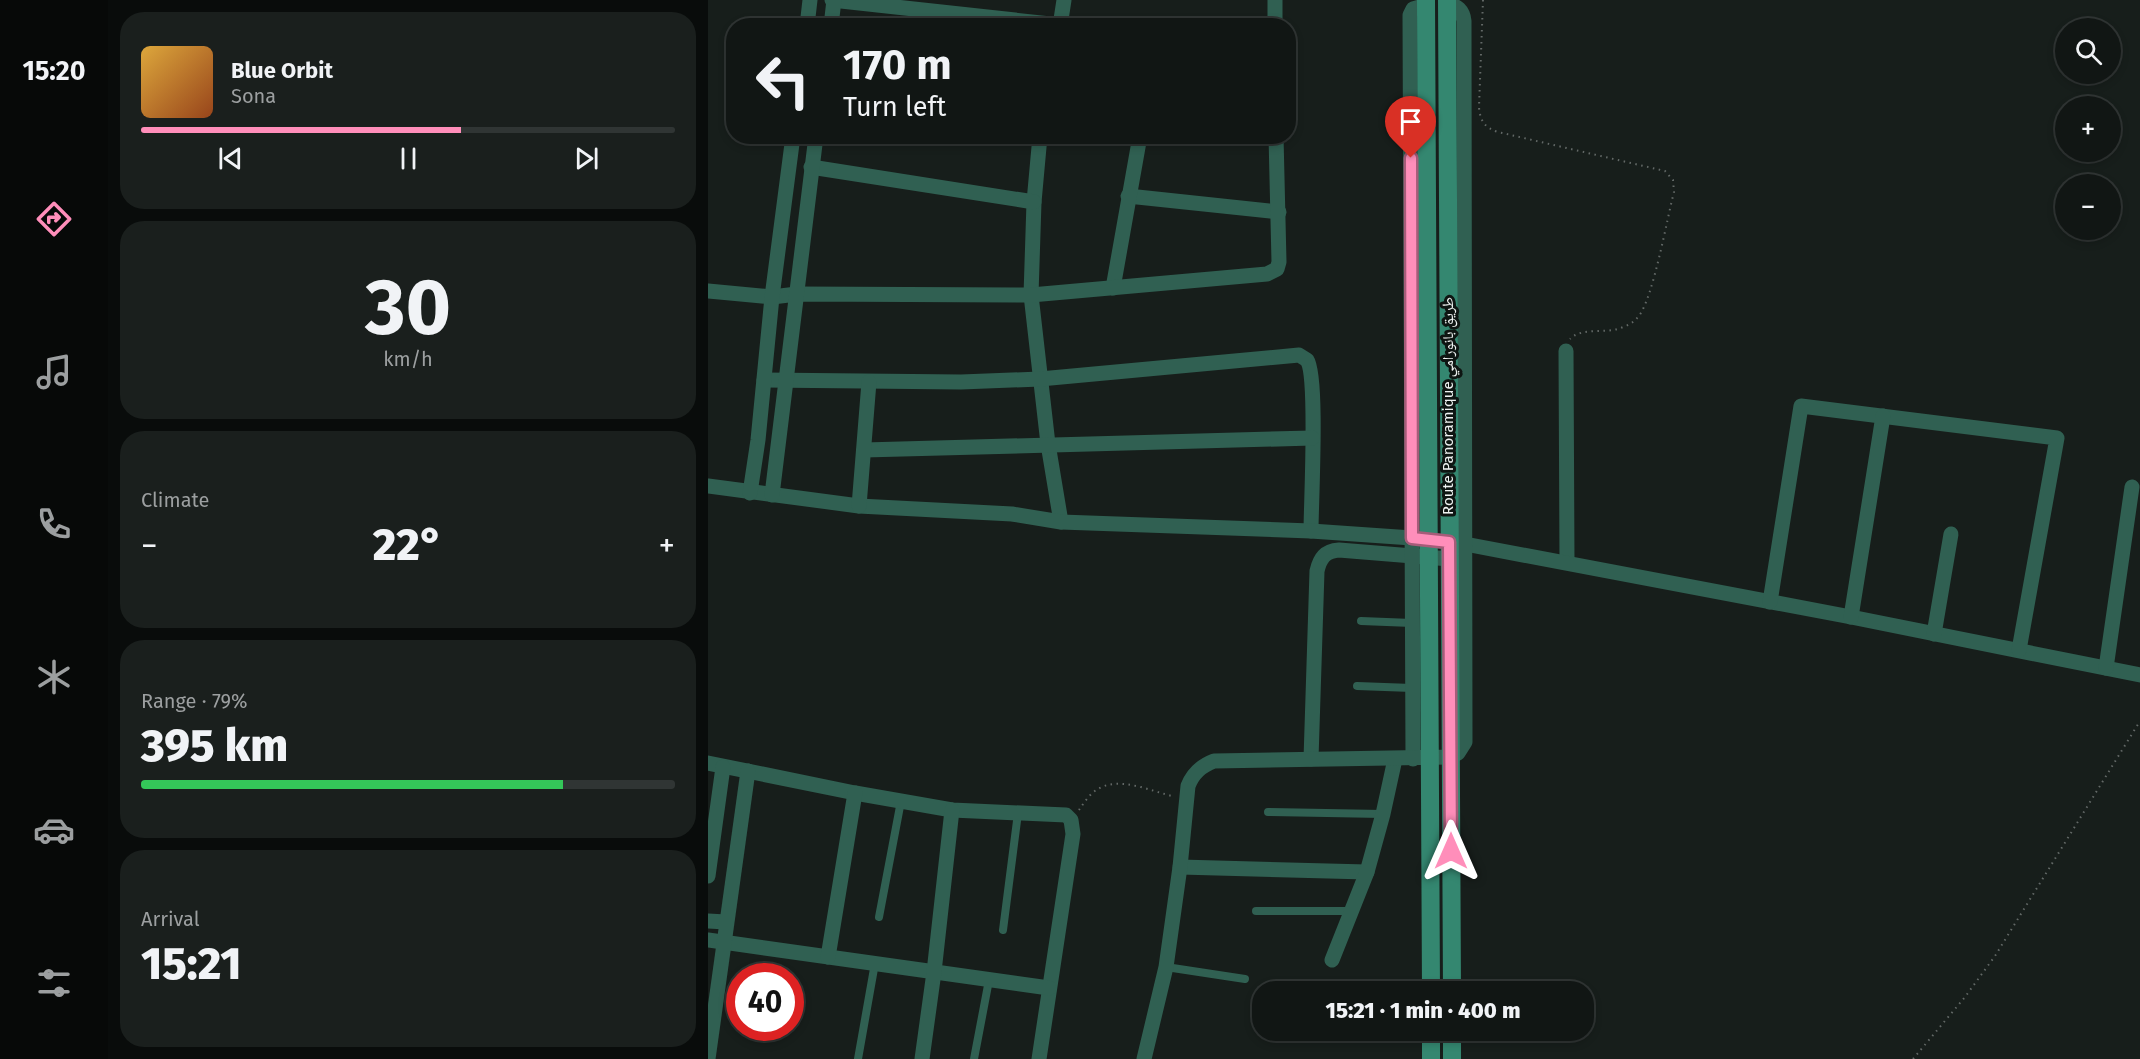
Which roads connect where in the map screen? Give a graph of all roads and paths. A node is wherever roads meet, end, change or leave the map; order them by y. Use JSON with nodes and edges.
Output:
{"nodes":[{"id":1,"x":810,"y":0,"type":"edge"},
{"id":2,"x":834,"y":0,"type":"edge"},
{"id":3,"x":1064,"y":0,"type":"edge"},
{"id":4,"x":1275,"y":0,"type":"edge"},
{"id":5,"x":1483,"y":0,"type":"edge"},
{"id":6,"x":1426,"y":2,"type":"edge"},
{"id":7,"x":1447,"y":2,"type":"edge"},
{"id":8,"x":808,"y":18,"type":"edge"},
{"id":9,"x":832,"y":18,"type":"edge"},
{"id":10,"x":999,"y":18,"type":"edge"},
{"id":11,"x":1063,"y":18,"type":"edge"},
{"id":12,"x":1275,"y":18,"type":"edge"},
{"id":13,"x":792,"y":144,"type":"edge"},
{"id":14,"x":815,"y":144,"type":"edge"},
{"id":15,"x":1039,"y":144,"type":"edge"},
{"id":16,"x":1138,"y":144,"type":"edge"},
{"id":17,"x":1273,"y":144,"type":"edge"},
{"id":18,"x":811,"y":167,"type":"junction"},
{"id":19,"x":1128,"y":196,"type":"junction"},
{"id":20,"x":1034,"y":202,"type":"junction"},
{"id":21,"x":1279,"y":212,"type":"junction"},
{"id":22,"x":1113,"y":288,"type":"junction"},
{"id":23,"x":708,"y":291,"type":"edge"},
{"id":24,"x":797,"y":294,"type":"junction"},
{"id":25,"x":1031,"y":296,"type":"junction"},
{"id":26,"x":772,"y":297,"type":"junction"},
{"id":27,"x":1566,"y":351,"type":"joint"},
{"id":28,"x":1040,"y":379,"type":"junction"},
{"id":29,"x":764,"y":380,"type":"junction"},
{"id":30,"x":786,"y":381,"type":"junction"},
{"id":31,"x":869,"y":382,"type":"junction"},
{"id":32,"x":1883,"y":416,"type":"junction"},
{"id":33,"x":1312,"y":438,"type":"junction"},
{"id":34,"x":1048,"y":444,"type":"junction"},
{"id":35,"x":864,"y":450,"type":"junction"},
{"id":36,"x":708,"y":486,"type":"edge"},
{"id":37,"x":2132,"y":486,"type":"dead end"},
{"id":38,"x":750,"y":493,"type":"junction"},
{"id":39,"x":772,"y":495,"type":"junction"},
{"id":40,"x":859,"y":506,"type":"junction"},
{"id":41,"x":1061,"y":522,"type":"junction"},
{"id":42,"x":1311,"y":531,"type":"junction"},
{"id":43,"x":1952,"y":534,"type":"dead end"},
{"id":44,"x":1420,"y":548,"type":"junction"},
{"id":45,"x":1457,"y":551,"type":"junction"},
{"id":46,"x":1567,"y":562,"type":"junction"},
{"id":47,"x":1770,"y":602,"type":"junction"},
{"id":48,"x":1851,"y":617,"type":"junction"},
{"id":49,"x":1361,"y":621,"type":"dead end"},
{"id":50,"x":1412,"y":623,"type":"junction"},
{"id":51,"x":1934,"y":634,"type":"junction"},
{"id":52,"x":2019,"y":650,"type":"junction"},
{"id":53,"x":2106,"y":668,"type":"junction"},
{"id":54,"x":2140,"y":675,"type":"edge"},
{"id":55,"x":1357,"y":686,"type":"dead end"},
{"id":56,"x":1412,"y":688,"type":"junction"},
{"id":57,"x":2140,"y":721,"type":"edge"},
{"id":58,"x":1450,"y":757,"type":"junction"},
{"id":59,"x":1311,"y":759,"type":"junction"},
{"id":60,"x":1395,"y":759,"type":"junction"},
{"id":61,"x":1421,"y":759,"type":"junction"},
{"id":62,"x":716,"y":765,"type":"edge"},
{"id":63,"x":748,"y":771,"type":"junction"},
{"id":64,"x":855,"y":793,"type":"junction"},
{"id":65,"x":1187,"y":800,"type":"junction"},
{"id":66,"x":901,"y":801,"type":"junction"},
{"id":67,"x":952,"y":810,"type":"junction"},
{"id":68,"x":1268,"y":812,"type":"dead end"},
{"id":69,"x":1018,"y":813,"type":"junction"},
{"id":70,"x":1383,"y":814,"type":"junction"},
{"id":71,"x":1071,"y":820,"type":"junction"},
{"id":72,"x":1180,"y":867,"type":"junction"},
{"id":73,"x":1367,"y":872,"type":"junction"},
{"id":74,"x":708,"y":876,"type":"edge"},
{"id":75,"x":1256,"y":911,"type":"dead end"},
{"id":76,"x":1352,"y":911,"type":"junction"},
{"id":77,"x":879,"y":917,"type":"dead end"},
{"id":78,"x":708,"y":921,"type":"edge"},
{"id":79,"x":726,"y":922,"type":"junction"},
{"id":80,"x":1003,"y":930,"type":"dead end"},
{"id":81,"x":716,"y":941,"type":"edge"},
{"id":82,"x":828,"y":957,"type":"junction"},
{"id":83,"x":1332,"y":960,"type":"dead end"},
{"id":84,"x":875,"y":963,"type":"junction"},
{"id":85,"x":1166,"y":967,"type":"junction"},
{"id":86,"x":934,"y":972,"type":"junction"},
{"id":87,"x":989,"y":980,"type":"junction"},
{"id":88,"x":1245,"y":980,"type":"dead end"},
{"id":89,"x":1431,"y":981,"type":"edge"},
{"id":90,"x":1452,"y":981,"type":"edge"},
{"id":91,"x":1049,"y":988,"type":"junction"},
{"id":92,"x":1431,"y":1041,"type":"edge"},
{"id":93,"x":1452,"y":1041,"type":"edge"},
{"id":94,"x":708,"y":1059,"type":"edge"},
{"id":95,"x":858,"y":1059,"type":"edge"},
{"id":96,"x":922,"y":1059,"type":"edge"},
{"id":97,"x":974,"y":1059,"type":"edge"},
{"id":98,"x":1039,"y":1059,"type":"edge"},
{"id":99,"x":1144,"y":1059,"type":"edge"},
{"id":100,"x":1431,"y":1059,"type":"edge"},
{"id":101,"x":1452,"y":1059,"type":"edge"},
{"id":102,"x":1913,"y":1059,"type":"edge"}],
"edges":[{"from":1,"to":8,"type":"street"},
{"from":2,"to":9,"type":"street"},
{"from":2,"to":10,"type":"street"},
{"from":3,"to":11,"type":"street"},
{"from":4,"to":12,"type":"street"},
{"from":5,"to":27,"type":"path"},
{"from":6,"to":44,"type":"street","name":"Route Panoramique طريق بانورامي"},
{"from":7,"to":45,"type":"street","name":"Route Panoramique طريق بانورامي"},
{"from":13,"to":26,"type":"street"},
{"from":14,"to":18,"type":"street"},
{"from":15,"to":20,"type":"street"},
{"from":16,"to":19,"type":"street"},
{"from":17,"to":21,"type":"street"},
{"from":18,"to":20,"type":"street"},
{"from":18,"to":24,"type":"street"},
{"from":19,"to":21,"type":"street"},
{"from":19,"to":22,"type":"street"},
{"from":20,"to":25,"type":"street"},
{"from":21,"to":22,"type":"street"},
{"from":22,"to":25,"type":"street"},
{"from":23,"to":26,"type":"street"},
{"from":24,"to":25,"type":"street"},
{"from":24,"to":26,"type":"street"},
{"from":24,"to":30,"type":"street"},
{"from":25,"to":28,"type":"street"},
{"from":26,"to":29,"type":"street"},
{"from":27,"to":46,"type":"street"},
{"from":28,"to":31,"type":"street"},
{"from":28,"to":33,"type":"street"},
{"from":28,"to":34,"type":"street"},
{"from":29,"to":30,"type":"street"},
{"from":29,"to":38,"type":"street"},
{"from":30,"to":31,"type":"street"},
{"from":30,"to":39,"type":"street"},
{"from":31,"to":35,"type":"street"},
{"from":32,"to":47,"type":"street"},
{"from":32,"to":48,"type":"street"},
{"from":32,"to":52,"type":"street"},
{"from":33,"to":34,"type":"street"},
{"from":33,"to":42,"type":"street"},
{"from":34,"to":35,"type":"street"},
{"from":34,"to":41,"type":"street"},
{"from":35,"to":40,"type":"street"},
{"from":36,"to":38,"type":"street"},
{"from":37,"to":53,"type":"street"},
{"from":38,"to":39,"type":"street"},
{"from":39,"to":40,"type":"street"},
{"from":40,"to":41,"type":"street"},
{"from":41,"to":42,"type":"street"},
{"from":42,"to":44,"type":"street"},
{"from":43,"to":51,"type":"street"},
{"from":44,"to":45,"type":"street"},
{"from":44,"to":50,"type":"street"},
{"from":44,"to":59,"type":"street"},
{"from":44,"to":61,"type":"street","name":"Route Panoramique طريق بانورامي"},
{"from":45,"to":46,"type":"street"},
{"from":45,"to":58,"type":"street","name":"Route Panoramique طريق بانورامي"},
{"from":46,"to":47,"type":"street"},
{"from":47,"to":48,"type":"street"},
{"from":48,"to":51,"type":"street"},
{"from":49,"to":50,"type":"lane"},
{"from":50,"to":56,"type":"street"},
{"from":51,"to":52,"type":"street"},
{"from":52,"to":53,"type":"street"},
{"from":53,"to":54,"type":"street"},
{"from":55,"to":56,"type":"lane"},
{"from":56,"to":61,"type":"street"},
{"from":57,"to":102,"type":"path"},
{"from":58,"to":61,"type":"street"},
{"from":58,"to":90,"type":"street","name":"Route Panoramique طريق بانورامي"},
{"from":59,"to":60,"type":"street"},
{"from":59,"to":65,"type":"street"},
{"from":60,"to":61,"type":"street"},
{"from":60,"to":70,"type":"street"},
{"from":61,"to":89,"type":"street","name":"Route Panoramique طريق بانورامي"},
{"from":62,"to":63,"type":"street"},
{"from":62,"to":74,"type":"street"},
{"from":63,"to":64,"type":"street"},
{"from":63,"to":79,"type":"street"},
{"from":64,"to":66,"type":"street"},
{"from":64,"to":82,"type":"street"},
{"from":65,"to":71,"type":"path"},
{"from":65,"to":72,"type":"street"},
{"from":66,"to":67,"type":"street"},
{"from":66,"to":77,"type":"lane"},
{"from":67,"to":69,"type":"street"},
{"from":67,"to":86,"type":"street"},
{"from":68,"to":70,"type":"lane"},
{"from":69,"to":71,"type":"street"},
{"from":69,"to":80,"type":"lane"},
{"from":70,"to":73,"type":"street"},
{"from":71,"to":91,"type":"street"},
{"from":72,"to":73,"type":"street"},
{"from":72,"to":85,"type":"street"},
{"from":73,"to":76,"type":"street"},
{"from":75,"to":76,"type":"lane"},
{"from":76,"to":83,"type":"street"},
{"from":78,"to":79,"type":"street"},
{"from":79,"to":81,"type":"street"},
{"from":81,"to":82,"type":"street"},
{"from":81,"to":94,"type":"street"},
{"from":82,"to":84,"type":"street"},
{"from":84,"to":86,"type":"street"},
{"from":84,"to":95,"type":"lane"},
{"from":85,"to":88,"type":"lane"},
{"from":85,"to":99,"type":"street"},
{"from":86,"to":87,"type":"street"},
{"from":86,"to":96,"type":"street"},
{"from":87,"to":91,"type":"street"},
{"from":87,"to":97,"type":"lane"},
{"from":91,"to":98,"type":"street"},
{"from":92,"to":100,"type":"street"},
{"from":93,"to":101,"type":"street"}]}
